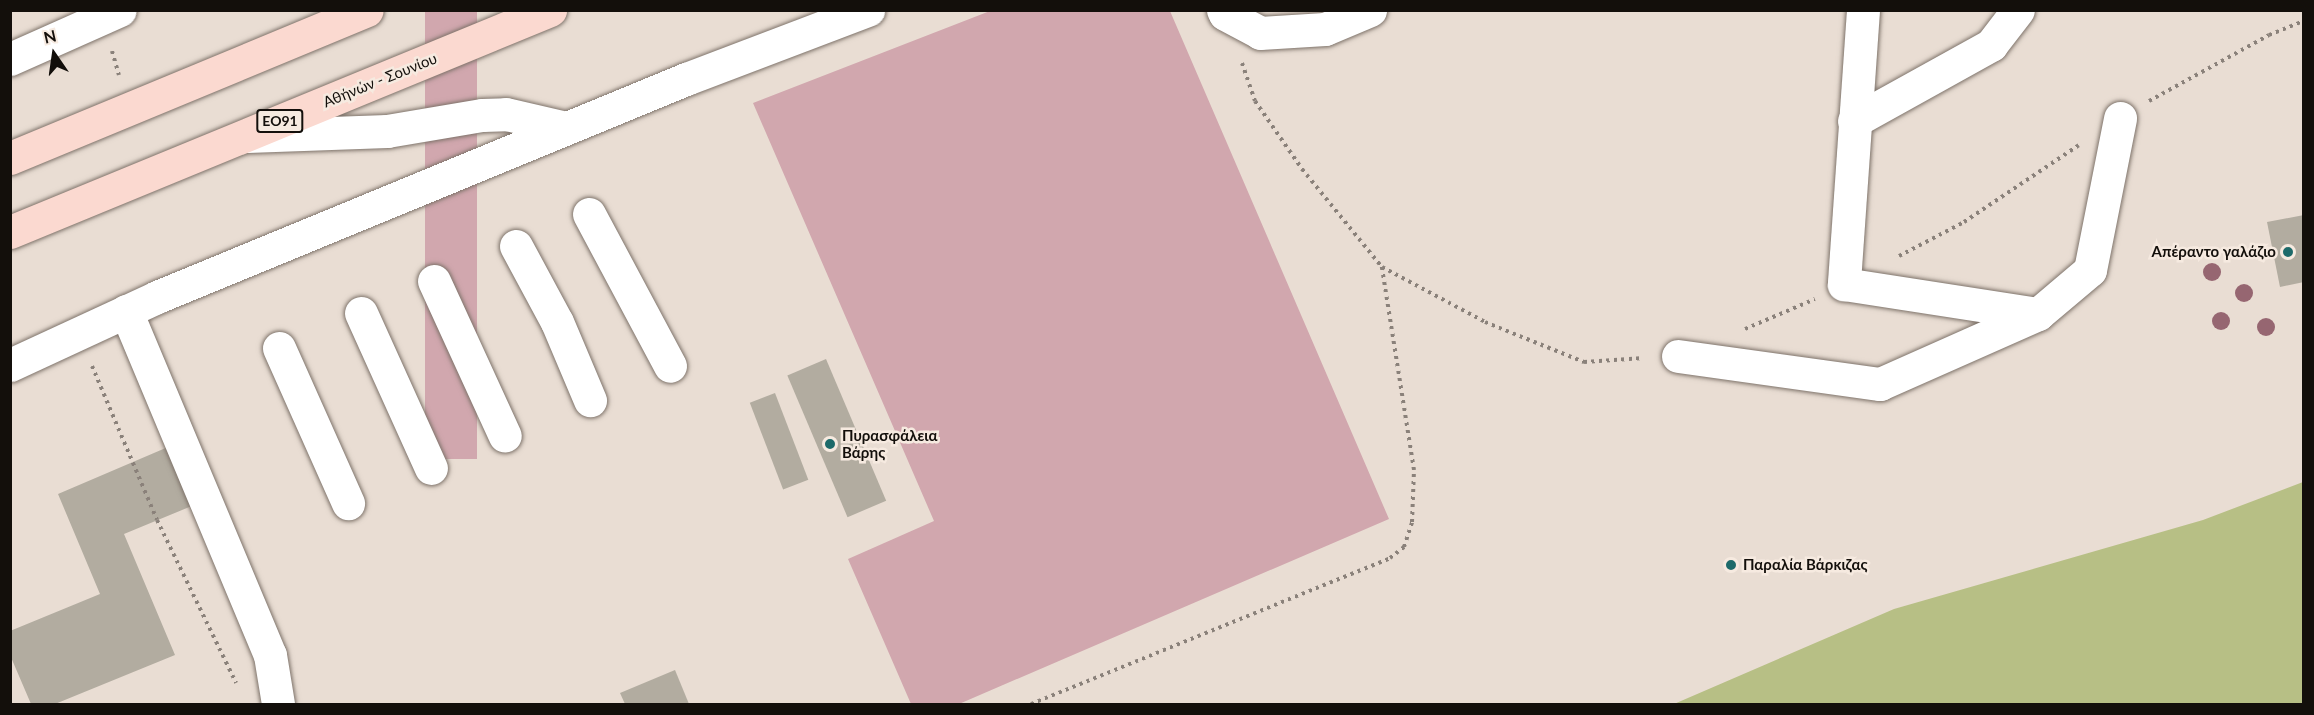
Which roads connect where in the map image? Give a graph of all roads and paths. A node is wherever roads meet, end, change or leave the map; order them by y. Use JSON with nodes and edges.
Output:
{"nodes":[{"id":1,"x":367,"y":10,"type":"edge"},
{"id":2,"x":550,"y":10,"type":"edge"},
{"id":3,"x":868,"y":10,"type":"edge"},
{"id":4,"x":1371,"y":10,"type":"edge"},
{"id":5,"x":1863,"y":10,"type":"edge"},
{"id":6,"x":2018,"y":10,"type":"edge"},
{"id":7,"x":1224,"y":12,"type":"edge"},
{"id":8,"x":111,"y":14,"type":"edge"},
{"id":9,"x":10,"y":59,"type":"edge"},
{"id":10,"x":129,"y":109,"type":"junction"},
{"id":11,"x":2120,"y":118,"type":"dead end"},
{"id":12,"x":1854,"y":121,"type":"junction"},
{"id":13,"x":566,"y":128,"type":"junction"},
{"id":14,"x":245,"y":136,"type":"junction"},
{"id":15,"x":10,"y":158,"type":"edge"},
{"id":16,"x":589,"y":214,"type":"dead end"},
{"id":17,"x":10,"y":232,"type":"edge"},
{"id":18,"x":516,"y":246,"type":"dead end"},
{"id":19,"x":434,"y":281,"type":"dead end"},
{"id":20,"x":126,"y":311,"type":"junction"},
{"id":21,"x":361,"y":313,"type":"dead end"},
{"id":22,"x":2038,"y":314,"type":"junction"},
{"id":23,"x":78,"y":335,"type":"junction"},
{"id":24,"x":279,"y":348,"type":"dead end"},
{"id":25,"x":1678,"y":356,"type":"dead end"},
{"id":26,"x":10,"y":365,"type":"edge"},
{"id":27,"x":670,"y":366,"type":"dead end"},
{"id":28,"x":590,"y":400,"type":"dead end"},
{"id":29,"x":506,"y":436,"type":"dead end"},
{"id":30,"x":431,"y":468,"type":"dead end"},
{"id":31,"x":348,"y":503,"type":"dead end"},
{"id":32,"x":236,"y":683,"type":"dead end"},
{"id":33,"x":278,"y":705,"type":"edge"},
{"id":34,"x":1031,"y":705,"type":"edge"}],
"edges":[{"from":1,"to":10,"type":"main road"},
{"from":2,"to":14,"type":"main road","name":"Αθήνών - Σουνίου","number":"ΕΟ91"},
{"from":3,"to":13,"type":"street"},
{"from":4,"to":7,"type":"street"},
{"from":5,"to":12,"type":"street"},
{"from":6,"to":12,"type":"street"},
{"from":7,"to":34,"type":"path"},
{"from":8,"to":9,"type":"street"},
{"from":8,"to":10,"type":"path"},
{"from":10,"to":15,"type":"main road"},
{"from":11,"to":22,"type":"street"},
{"from":12,"to":22,"type":"street"},
{"from":13,"to":14,"type":"street"},
{"from":13,"to":20,"type":"street"},
{"from":14,"to":17,"type":"main road","name":"Αθήνών - Σουνίου","number":"ΕΟ91"},
{"from":16,"to":27,"type":"street"},
{"from":18,"to":28,"type":"street"},
{"from":19,"to":29,"type":"street"},
{"from":20,"to":23,"type":"street"},
{"from":20,"to":33,"type":"street"},
{"from":21,"to":30,"type":"street"},
{"from":22,"to":25,"type":"street"},
{"from":23,"to":26,"type":"street"},
{"from":23,"to":32,"type":"path"},
{"from":24,"to":31,"type":"street"}]}
